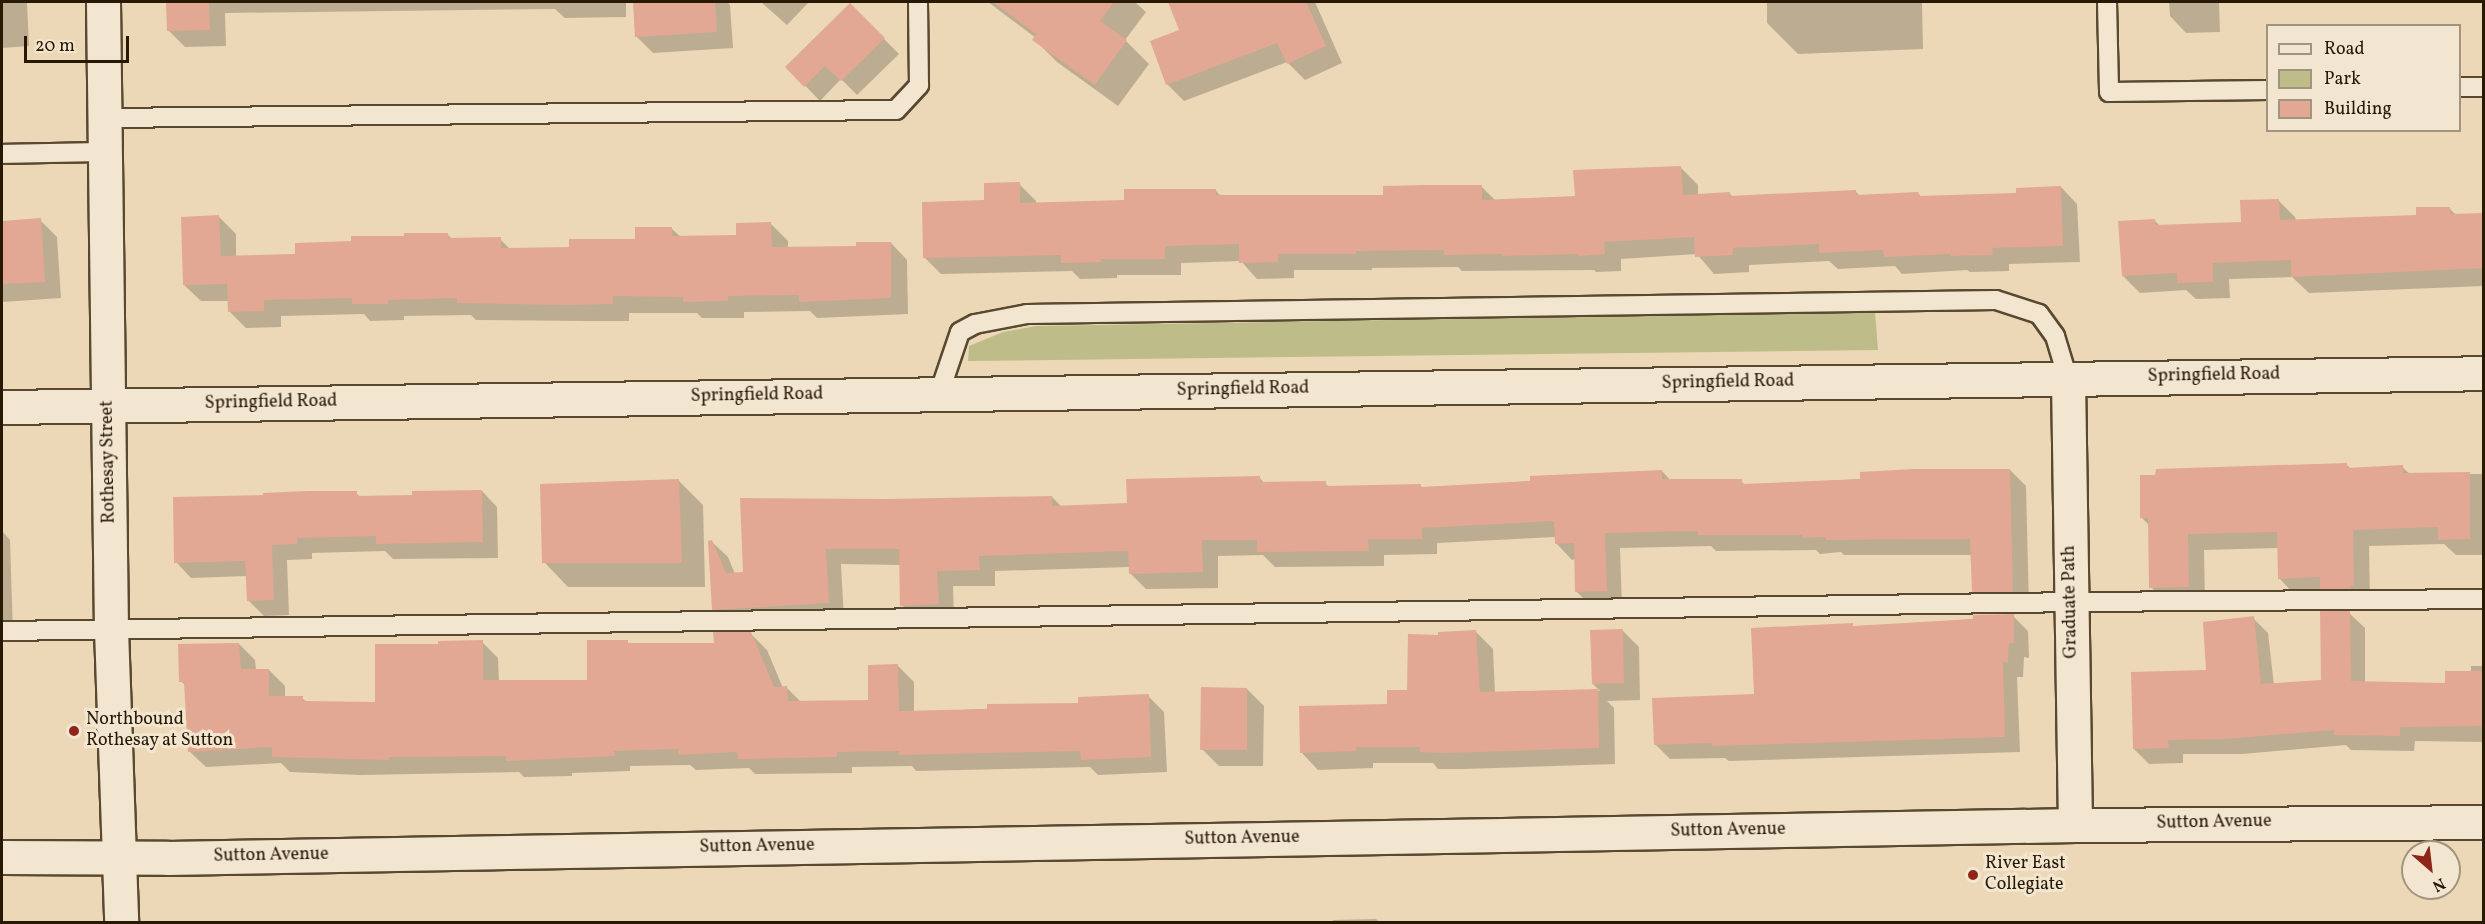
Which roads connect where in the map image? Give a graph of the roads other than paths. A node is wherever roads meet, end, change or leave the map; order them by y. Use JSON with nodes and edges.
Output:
{"nodes":[{"id":1,"x":103,"y":2,"type":"edge"},
{"id":2,"x":918,"y":2,"type":"edge"},
{"id":3,"x":2107,"y":2,"type":"edge"},
{"id":4,"x":2461,"y":87,"type":"edge"},
{"id":5,"x":2484,"y":87,"type":"edge"},
{"id":6,"x":2266,"y":90,"type":"edge"},
{"id":7,"x":105,"y":118,"type":"junction"},
{"id":8,"x":105,"y":152,"type":"junction"},
{"id":9,"x":2,"y":154,"type":"edge"},
{"id":10,"x":2484,"y":373,"type":"edge"},
{"id":11,"x":2068,"y":379,"type":"junction"},
{"id":12,"x":939,"y":394,"type":"junction"},
{"id":13,"x":107,"y":405,"type":"junction"},
{"id":14,"x":2,"y":407,"type":"edge"},
{"id":15,"x":2484,"y":598,"type":"edge"},
{"id":16,"x":2071,"y":602,"type":"junction"},
{"id":17,"x":111,"y":629,"type":"junction"},
{"id":18,"x":2,"y":631,"type":"edge"},
{"id":19,"x":2484,"y":822,"type":"edge"},
{"id":20,"x":2075,"y":825,"type":"junction"},
{"id":21,"x":120,"y":856,"type":"junction"},
{"id":22,"x":2,"y":857,"type":"edge"},
{"id":23,"x":121,"y":922,"type":"edge"}],
"edges":[{"from":1,"to":7,"type":"street","name":"Rothesay Street"},
{"from":2,"to":7,"type":"lane"},
{"from":3,"to":6,"type":"lane"},
{"from":4,"to":5,"type":"lane"},
{"from":7,"to":8,"type":"street","name":"Rothesay Street"},
{"from":8,"to":9,"type":"lane"},
{"from":8,"to":13,"type":"street","name":"Rothesay Street"},
{"from":10,"to":11,"type":"street","name":"Springfield Road"},
{"from":11,"to":12,"type":"street","name":"Springfield Road"},
{"from":11,"to":12,"type":"lane"},
{"from":11,"to":16,"type":"street","name":"Graduate Path"},
{"from":12,"to":13,"type":"street","name":"Springfield Road"},
{"from":13,"to":14,"type":"street","name":"Springfield Road"},
{"from":13,"to":17,"type":"street","name":"Rothesay Street"},
{"from":15,"to":16,"type":"lane"},
{"from":16,"to":17,"type":"lane"},
{"from":16,"to":20,"type":"street","name":"Graduate Path"},
{"from":17,"to":18,"type":"lane"},
{"from":17,"to":21,"type":"street","name":"Rothesay Street"},
{"from":19,"to":20,"type":"street","name":"Sutton Avenue"},
{"from":20,"to":21,"type":"street","name":"Sutton Avenue"},
{"from":21,"to":22,"type":"street","name":"Sutton Avenue"},
{"from":21,"to":23,"type":"street","name":"Rothesay Street"}]}
